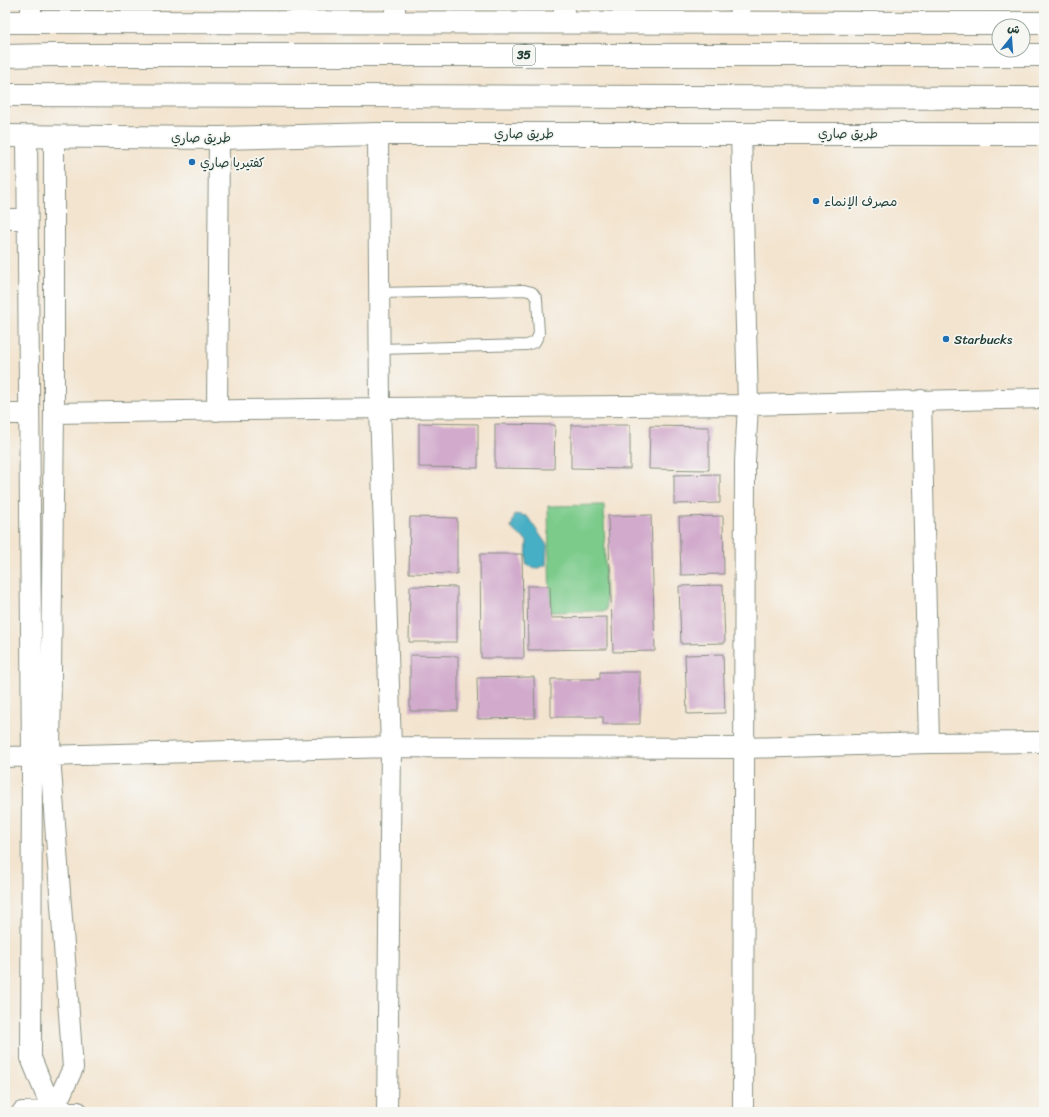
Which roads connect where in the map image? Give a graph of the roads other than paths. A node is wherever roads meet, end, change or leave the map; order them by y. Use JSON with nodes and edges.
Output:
{"nodes":[{"id":1,"x":31,"y":14,"type":"edge"},
{"id":2,"x":395,"y":14,"type":"edge"},
{"id":3,"x":564,"y":14,"type":"edge"},
{"id":4,"x":740,"y":14,"type":"edge"},
{"id":5,"x":5,"y":22,"type":"edge"},
{"id":6,"x":1044,"y":23,"type":"edge"},
{"id":7,"x":5,"y":55,"type":"edge"},
{"id":8,"x":1044,"y":55,"type":"edge"},
{"id":9,"x":5,"y":95,"type":"edge"},
{"id":10,"x":65,"y":95,"type":"junction"},
{"id":11,"x":5,"y":98,"type":"edge"},
{"id":12,"x":1044,"y":98,"type":"edge"},
{"id":13,"x":740,"y":133,"type":"junction"},
{"id":14,"x":378,"y":134,"type":"junction"},
{"id":15,"x":1044,"y":134,"type":"edge"},
{"id":16,"x":5,"y":136,"type":"edge"},
{"id":17,"x":27,"y":136,"type":"junction"},
{"id":18,"x":54,"y":136,"type":"junction"},
{"id":19,"x":219,"y":138,"type":"junction"},
{"id":20,"x":5,"y":219,"type":"edge"},
{"id":21,"x":27,"y":219,"type":"junction"},
{"id":22,"x":379,"y":293,"type":"junction"},
{"id":23,"x":380,"y":349,"type":"junction"},
{"id":24,"x":1044,"y":398,"type":"edge"},
{"id":25,"x":921,"y":400,"type":"junction"},
{"id":26,"x":748,"y":405,"type":"junction"},
{"id":27,"x":380,"y":408,"type":"junction"},
{"id":28,"x":217,"y":411,"type":"junction"},
{"id":29,"x":54,"y":413,"type":"junction"},
{"id":30,"x":5,"y":414,"type":"edge"},
{"id":31,"x":29,"y":414,"type":"junction"},
{"id":32,"x":1044,"y":742,"type":"edge"},
{"id":33,"x":928,"y":743,"type":"junction"},
{"id":34,"x":391,"y":747,"type":"junction"},
{"id":35,"x":745,"y":748,"type":"junction"},
{"id":36,"x":41,"y":756,"type":"junction"},
{"id":37,"x":5,"y":757,"type":"edge"},
{"id":38,"x":22,"y":1112,"type":"edge"},
{"id":39,"x":53,"y":1112,"type":"edge"},
{"id":40,"x":78,"y":1112,"type":"edge"},
{"id":41,"x":387,"y":1112,"type":"edge"},
{"id":42,"x":743,"y":1112,"type":"edge"}],
"edges":[{"from":1,"to":2,"type":"main road"},
{"from":1,"to":5,"type":"main road"},
{"from":2,"to":3,"type":"main road"},
{"from":3,"to":4,"type":"main road"},
{"from":4,"to":6,"type":"main road"},
{"from":7,"to":8,"type":"main road","number":"35"},
{"from":9,"to":10,"type":"main road"},
{"from":10,"to":11,"type":"main road"},
{"from":10,"to":12,"type":"main road"},
{"from":13,"to":14,"type":"main road","name":"طريق صاري"},
{"from":13,"to":15,"type":"main road","name":"طريق صاري"},
{"from":13,"to":26,"type":"street"},
{"from":14,"to":19,"type":"main road","name":"طريق صاري"},
{"from":14,"to":22,"type":"street"},
{"from":16,"to":17,"type":"main road","name":"طريق صاري"},
{"from":17,"to":18,"type":"main road","name":"طريق صاري"},
{"from":17,"to":21,"type":"street"},
{"from":18,"to":19,"type":"main road","name":"طريق صاري"},
{"from":18,"to":29,"type":"street"},
{"from":19,"to":28,"type":"street"},
{"from":20,"to":21,"type":"street"},
{"from":21,"to":31,"type":"street"},
{"from":22,"to":23,"type":"street"},
{"from":22,"to":23,"type":"lane"},
{"from":23,"to":27,"type":"street"},
{"from":24,"to":25,"type":"street"},
{"from":25,"to":26,"type":"street"},
{"from":25,"to":33,"type":"street"},
{"from":26,"to":27,"type":"street"},
{"from":26,"to":35,"type":"street"},
{"from":27,"to":28,"type":"street"},
{"from":27,"to":34,"type":"street"},
{"from":28,"to":29,"type":"street"},
{"from":29,"to":36,"type":"street"},
{"from":30,"to":31,"type":"street"},
{"from":31,"to":36,"type":"street"},
{"from":32,"to":33,"type":"street"},
{"from":33,"to":35,"type":"street"},
{"from":34,"to":35,"type":"street"},
{"from":34,"to":36,"type":"street"},
{"from":34,"to":41,"type":"street"},
{"from":35,"to":42,"type":"street"},
{"from":36,"to":37,"type":"street"},
{"from":36,"to":39,"type":"street"},
{"from":36,"to":39,"type":"street"},
{"from":38,"to":39,"type":"street"},
{"from":39,"to":40,"type":"street"}]}
